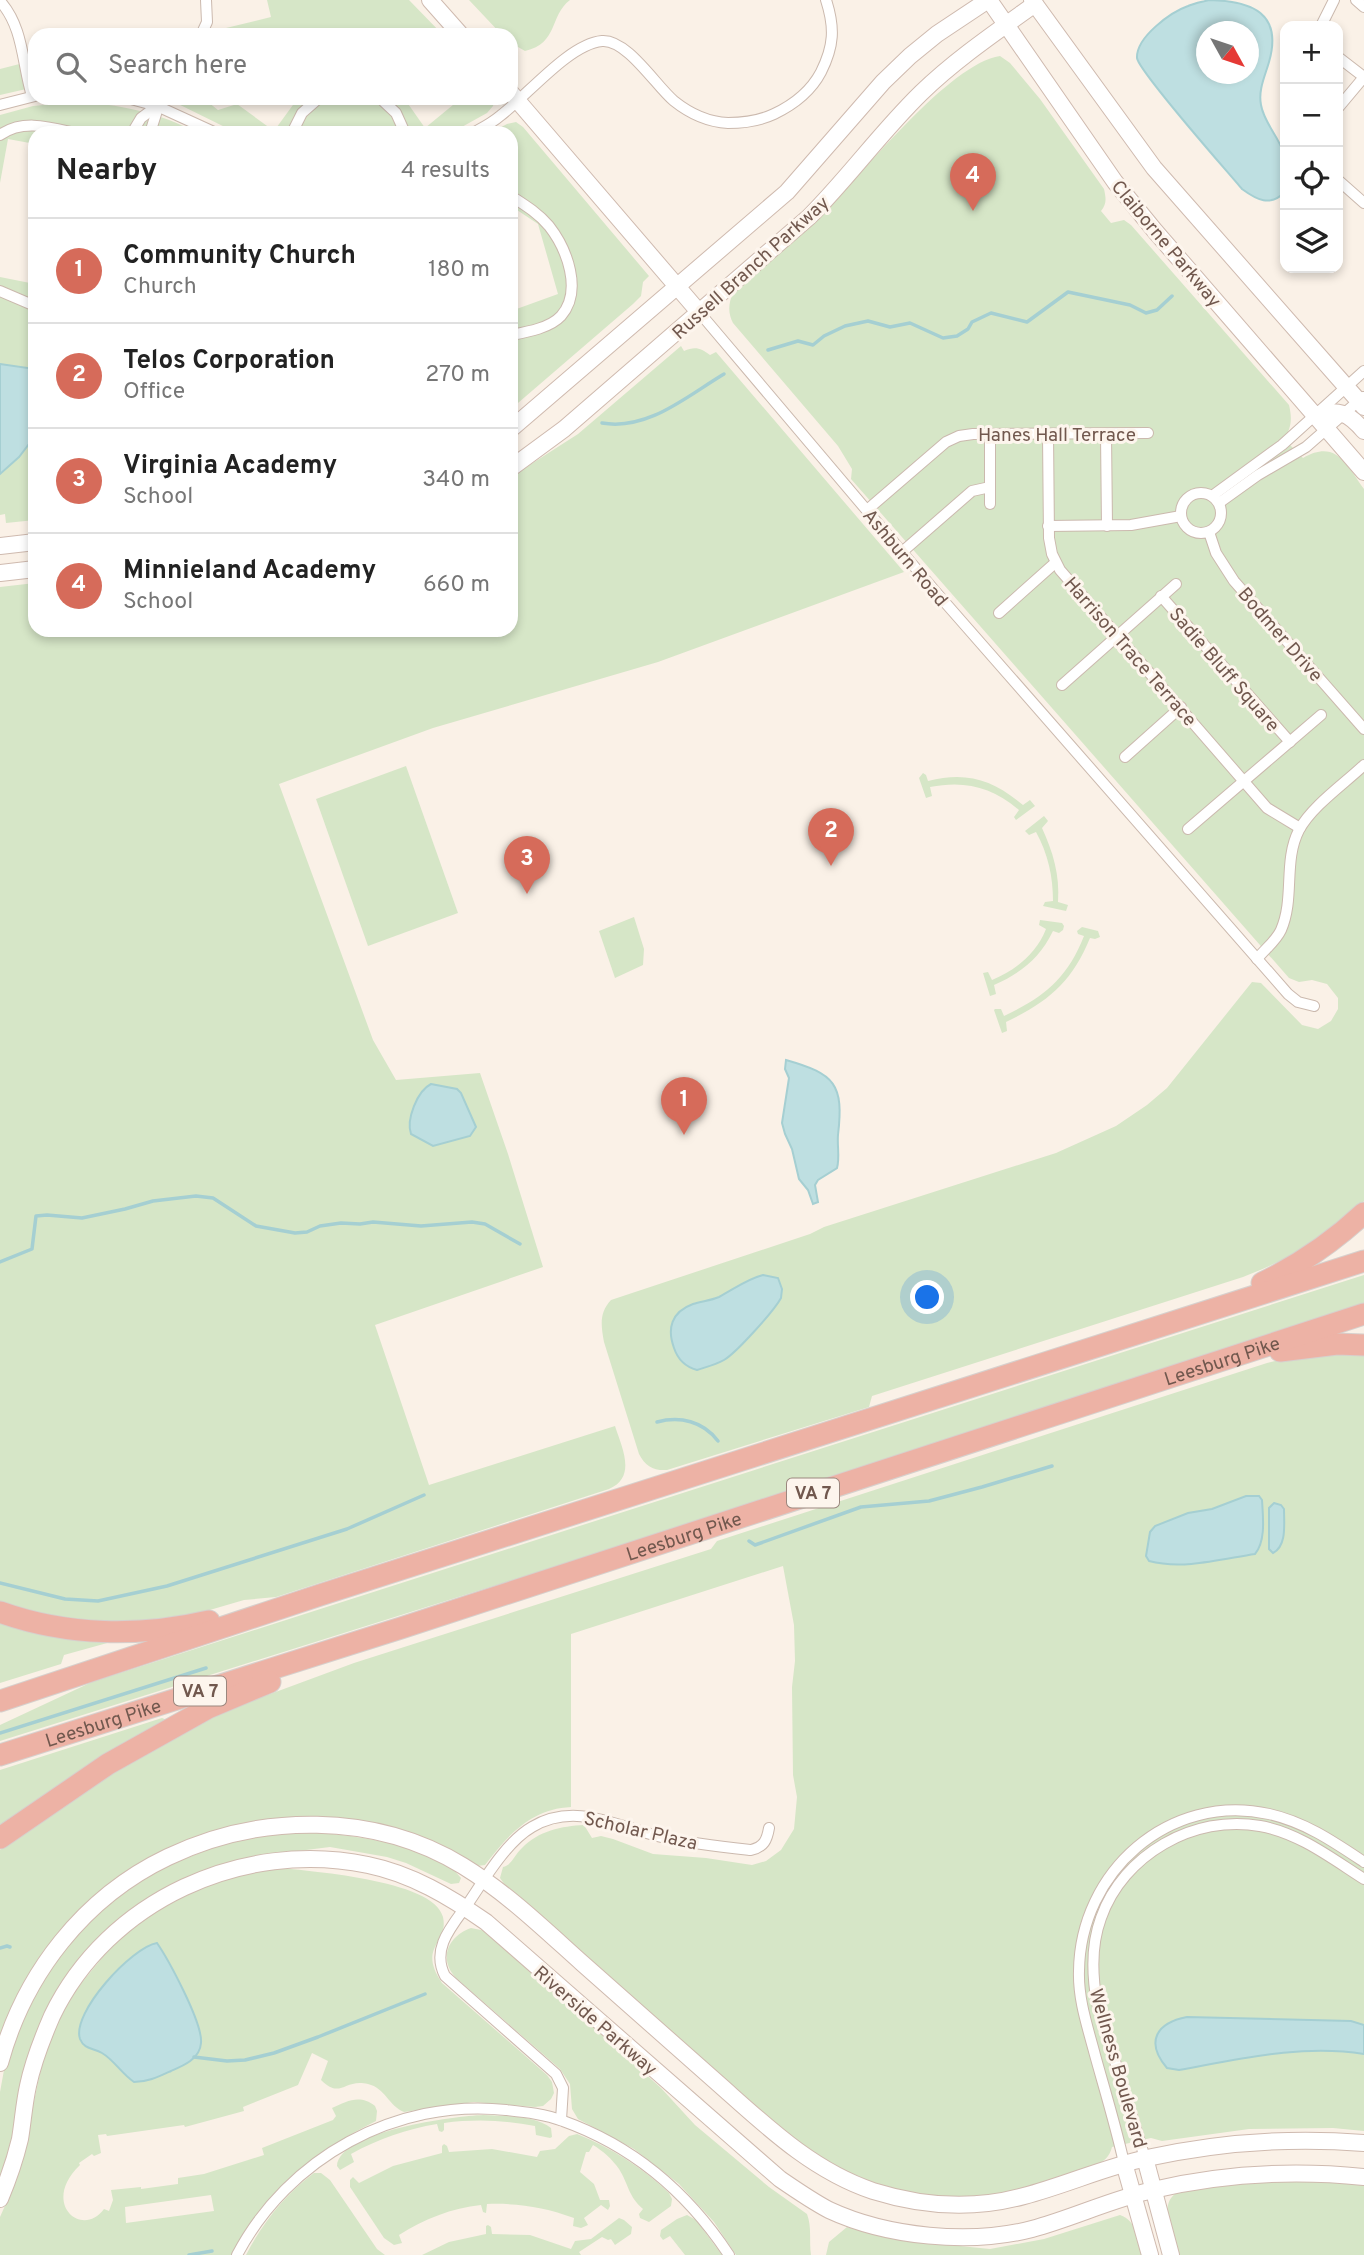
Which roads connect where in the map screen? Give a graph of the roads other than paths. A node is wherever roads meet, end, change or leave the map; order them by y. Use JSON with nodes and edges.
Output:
{"nodes":[{"id":1,"x":206,"y":0,"type":"edge"},
{"id":2,"x":430,"y":0,"type":"edge"},
{"id":3,"x":826,"y":0,"type":"edge"},
{"id":4,"x":989,"y":0,"type":"edge"},
{"id":5,"x":1334,"y":0,"type":"edge"},
{"id":6,"x":1356,"y":0,"type":"edge"},
{"id":7,"x":0,"y":1,"type":"edge"},
{"id":8,"x":1037,"y":1,"type":"edge"},
{"id":9,"x":1364,"y":7,"type":"edge"},
{"id":10,"x":1324,"y":21,"type":"edge"},
{"id":11,"x":1005,"y":25,"type":"junction"},
{"id":12,"x":204,"y":28,"type":"edge"},
{"id":13,"x":455,"y":28,"type":"edge"},
{"id":14,"x":1343,"y":61,"type":"edge"},
{"id":15,"x":28,"y":71,"type":"edge"},
{"id":16,"x":518,"y":94,"type":"edge"},
{"id":17,"x":28,"y":98,"type":"edge"},
{"id":18,"x":518,"y":102,"type":"edge"},
{"id":19,"x":1343,"y":102,"type":"edge"},
{"id":20,"x":0,"y":105,"type":"edge"},
{"id":21,"x":156,"y":105,"type":"edge"},
{"id":22,"x":158,"y":105,"type":"edge"},
{"id":23,"x":165,"y":105,"type":"edge"},
{"id":24,"x":311,"y":105,"type":"edge"},
{"id":25,"x":387,"y":105,"type":"edge"},
{"id":26,"x":508,"y":105,"type":"edge"},
{"id":27,"x":30,"y":126,"type":"edge"},
{"id":28,"x":136,"y":126,"type":"edge"},
{"id":29,"x":153,"y":126,"type":"edge"},
{"id":30,"x":203,"y":126,"type":"edge"},
{"id":31,"x":296,"y":126,"type":"edge"},
{"id":32,"x":402,"y":126,"type":"edge"},
{"id":33,"x":484,"y":126,"type":"edge"},
{"id":34,"x":0,"y":135,"type":"edge"},
{"id":35,"x":1343,"y":184,"type":"edge"},
{"id":36,"x":518,"y":200,"type":"edge"},
{"id":37,"x":1364,"y":203,"type":"edge"},
{"id":38,"x":678,"y":286,"type":"junction"},
{"id":39,"x":0,"y":291,"type":"edge"},
{"id":40,"x":28,"y":303,"type":"edge"},
{"id":41,"x":699,"y":312,"type":"junction"},
{"id":42,"x":518,"y":333,"type":"edge"},
{"id":43,"x":1364,"y":371,"type":"edge"},
{"id":44,"x":1346,"y":386,"type":"junction"},
{"id":45,"x":1362,"y":401,"type":"edge"},
{"id":46,"x":1345,"y":413,"type":"junction"},
{"id":47,"x":1315,"y":415,"type":"junction"},
{"id":48,"x":518,"y":423,"type":"edge"},
{"id":49,"x":1327,"y":429,"type":"junction"},
{"id":50,"x":1364,"y":431,"type":"edge"},
{"id":51,"x":1106,"y":433,"type":"junction"},
{"id":52,"x":1148,"y":433,"type":"dead end"},
{"id":53,"x":990,"y":434,"type":"junction"},
{"id":54,"x":1048,"y":434,"type":"junction"},
{"id":55,"x":518,"y":463,"type":"edge"},
{"id":56,"x":1364,"y":472,"type":"edge"},
{"id":57,"x":990,"y":487,"type":"junction"},
{"id":58,"x":1216,"y":500,"type":"junction"},
{"id":59,"x":990,"y":504,"type":"dead end"},
{"id":60,"x":867,"y":510,"type":"junction"},
{"id":61,"x":1181,"y":516,"type":"junction"},
{"id":62,"x":1048,"y":526,"type":"junction"},
{"id":63,"x":1107,"y":526,"type":"junction"},
{"id":64,"x":1209,"y":532,"type":"junction"},
{"id":65,"x":28,"y":543,"type":"edge"},
{"id":66,"x":0,"y":546,"type":"edge"},
{"id":67,"x":902,"y":552,"type":"junction"},
{"id":68,"x":1055,"y":563,"type":"junction"},
{"id":69,"x":28,"y":570,"type":"edge"},
{"id":70,"x":0,"y":573,"type":"edge"},
{"id":71,"x":1176,"y":584,"type":"dead end"},
{"id":72,"x":1161,"y":596,"type":"junction"},
{"id":73,"x":999,"y":613,"type":"dead end"},
{"id":74,"x":1118,"y":636,"type":"junction"},
{"id":75,"x":1062,"y":685,"type":"dead end"},
{"id":76,"x":1181,"y":707,"type":"junction"},
{"id":77,"x":1321,"y":715,"type":"dead end"},
{"id":78,"x":1364,"y":729,"type":"edge"},
{"id":79,"x":1290,"y":742,"type":"junction"},
{"id":80,"x":1125,"y":757,"type":"dead end"},
{"id":81,"x":1364,"y":765,"type":"edge"},
{"id":82,"x":1244,"y":780,"type":"junction"},
{"id":83,"x":1300,"y":828,"type":"junction"},
{"id":84,"x":1188,"y":829,"type":"dead end"},
{"id":85,"x":1257,"y":958,"type":"junction"},
{"id":86,"x":1314,"y":1006,"type":"dead end"},
{"id":87,"x":1364,"y":1213,"type":"edge"},
{"id":88,"x":1364,"y":1261,"type":"edge"},
{"id":89,"x":1364,"y":1314,"type":"edge"},
{"id":90,"x":1184,"y":1320,"type":"junction"},
{"id":91,"x":1364,"y":1345,"type":"edge"},
{"id":92,"x":1226,"y":1359,"type":"junction"},
{"id":93,"x":320,"y":1595,"type":"junction"},
{"id":94,"x":0,"y":1612,"type":"edge"},
{"id":95,"x":401,"y":1628,"type":"junction"},
{"id":96,"x":0,"y":1701,"type":"edge"},
{"id":97,"x":0,"y":1755,"type":"edge"},
{"id":98,"x":769,"y":1828,"type":"dead end"},
{"id":99,"x":0,"y":1838,"type":"edge"},
{"id":100,"x":1364,"y":1862,"type":"edge"},
{"id":101,"x":1364,"y":1879,"type":"edge"},
{"id":102,"x":484,"y":1880,"type":"junction"},
{"id":103,"x":464,"y":1907,"type":"junction"},
{"id":104,"x":0,"y":2063,"type":"edge"},
{"id":105,"x":561,"y":2120,"type":"junction"},
{"id":106,"x":1364,"y":2143,"type":"edge"},
{"id":107,"x":1145,"y":2158,"type":"junction"},
{"id":108,"x":1124,"y":2163,"type":"junction"},
{"id":109,"x":1364,"y":2177,"type":"edge"},
{"id":110,"x":1153,"y":2190,"type":"junction"},
{"id":111,"x":1133,"y":2195,"type":"junction"},
{"id":112,"x":0,"y":2199,"type":"edge"},
{"id":113,"x":237,"y":2255,"type":"edge"},
{"id":114,"x":729,"y":2255,"type":"edge"},
{"id":115,"x":1150,"y":2255,"type":"edge"},
{"id":116,"x":1171,"y":2255,"type":"edge"}],
"edges":[{"from":1,"to":12,"type":"street"},
{"from":2,"to":13,"type":"main road"},
{"from":3,"to":16,"type":"street"},
{"from":4,"to":11,"type":"main road","name":"Claiborne Parkway"},
{"from":4,"to":38,"type":"main road","name":"Russell Branch Parkway"},
{"from":5,"to":10,"type":"street"},
{"from":6,"to":9,"type":"street"},
{"from":7,"to":15,"type":"street"},
{"from":8,"to":11,"type":"main road","name":"Russell Branch Parkway"},
{"from":8,"to":44,"type":"main road","name":"Claiborne Parkway"},
{"from":11,"to":41,"type":"main road","name":"Russell Branch Parkway"},
{"from":11,"to":47,"type":"main road","name":"Claiborne Parkway"},
{"from":14,"to":19,"type":"street"},
{"from":17,"to":20,"type":"street"},
{"from":18,"to":38,"type":"main road","name":"Ashburn Road"},
{"from":21,"to":28,"type":"street"},
{"from":22,"to":29,"type":"street"},
{"from":23,"to":30,"type":"street"},
{"from":24,"to":31,"type":"street"},
{"from":25,"to":32,"type":"street"},
{"from":26,"to":33,"type":"street"},
{"from":27,"to":34,"type":"street"},
{"from":35,"to":37,"type":"street"},
{"from":36,"to":42,"type":"street"},
{"from":38,"to":41,"type":"main road","name":"Ashburn Road"},
{"from":38,"to":48,"type":"main road","name":"Russell Branch Parkway"},
{"from":39,"to":40,"type":"street"},
{"from":41,"to":55,"type":"main road","name":"Russell Branch Parkway"},
{"from":41,"to":60,"type":"street","name":"Ashburn Road"},
{"from":43,"to":44,"type":"street"},
{"from":44,"to":45,"type":"main road","name":"Claiborne Parkway"},
{"from":44,"to":47,"type":"street"},
{"from":45,"to":46,"type":"street"},
{"from":46,"to":47,"type":"main road"},
{"from":46,"to":49,"type":"street"},
{"from":46,"to":50,"type":"main road"},
{"from":47,"to":49,"type":"main road","name":"Claiborne Parkway"},
{"from":47,"to":58,"type":"street"},
{"from":49,"to":56,"type":"main road","name":"Claiborne Parkway"},
{"from":49,"to":58,"type":"street"},
{"from":51,"to":52,"type":"street","name":"Hanes Hall Terrace"},
{"from":51,"to":54,"type":"street","name":"Hanes Hall Terrace"},
{"from":51,"to":63,"type":"street"},
{"from":53,"to":54,"type":"street","name":"Hanes Hall Terrace"},
{"from":53,"to":57,"type":"street"},
{"from":53,"to":60,"type":"street","name":"Hanes Hall Terrace"},
{"from":54,"to":62,"type":"street","name":"Harrison Trace Terrace"},
{"from":57,"to":59,"type":"street"},
{"from":57,"to":67,"type":"street"},
{"from":58,"to":61,"type":"street"},
{"from":58,"to":64,"type":"street"},
{"from":60,"to":67,"type":"street","name":"Ashburn Road"},
{"from":61,"to":63,"type":"street"},
{"from":61,"to":64,"type":"street"},
{"from":62,"to":63,"type":"street"},
{"from":62,"to":68,"type":"street","name":"Harrison Trace Terrace"},
{"from":64,"to":78,"type":"street","name":"Bodmer Drive"},
{"from":65,"to":66,"type":"main road"},
{"from":67,"to":85,"type":"street","name":"Ashburn Road"},
{"from":68,"to":73,"type":"street"},
{"from":68,"to":74,"type":"street","name":"Harrison Trace Terrace"},
{"from":69,"to":70,"type":"main road"},
{"from":71,"to":72,"type":"street","name":"Sadie Bluff Square"},
{"from":72,"to":74,"type":"street","name":"Sadie Bluff Square"},
{"from":72,"to":79,"type":"street","name":"Sadie Bluff Square"},
{"from":74,"to":75,"type":"street","name":"Sadie Bluff Square"},
{"from":74,"to":76,"type":"street","name":"Harrison Trace Terrace"},
{"from":76,"to":80,"type":"street"},
{"from":76,"to":82,"type":"street","name":"Harrison Trace Terrace"},
{"from":77,"to":79,"type":"street","name":"Sadie Bluff Square"},
{"from":79,"to":82,"type":"street","name":"Sadie Bluff Square"},
{"from":81,"to":83,"type":"street"},
{"from":82,"to":83,"type":"street","name":"Harrison Trace Terrace"},
{"from":82,"to":84,"type":"street","name":"Sadie Bluff Square"},
{"from":83,"to":85,"type":"street"},
{"from":85,"to":86,"type":"street","name":"Ashburn Road"},
{"from":87,"to":90,"type":"highway"},
{"from":88,"to":90,"type":"highway"},
{"from":89,"to":92,"type":"highway","name":"Leesburg Pike","number":"VA 7"},
{"from":90,"to":93,"type":"highway"},
{"from":91,"to":92,"type":"highway"},
{"from":92,"to":95,"type":"highway","name":"Leesburg Pike","number":"VA 7"},
{"from":93,"to":94,"type":"highway"},
{"from":93,"to":96,"type":"highway"},
{"from":95,"to":97,"type":"highway","name":"Leesburg Pike","number":"VA 7"},
{"from":95,"to":99,"type":"highway"},
{"from":98,"to":102,"type":"street","name":"Scholar Plaza"},
{"from":100,"to":108,"type":"street","name":"Wellness Boulevard"},
{"from":101,"to":107,"type":"street","name":"Wellness Boulevard"},
{"from":102,"to":103,"type":"street","name":"Scholar Plaza"},
{"from":102,"to":104,"type":"main road","name":"Riverside Parkway"},
{"from":102,"to":108,"type":"main road","name":"Riverside Parkway"},
{"from":103,"to":105,"type":"street","name":"Scholar Plaza"},
{"from":103,"to":111,"type":"main road","name":"Riverside Parkway"},
{"from":103,"to":112,"type":"main road","name":"Riverside Parkway"},
{"from":105,"to":113,"type":"street"},
{"from":105,"to":114,"type":"street"},
{"from":106,"to":107,"type":"main road","name":"Riverside Parkway"},
{"from":107,"to":108,"type":"main road","name":"Riverside Parkway"},
{"from":107,"to":110,"type":"main road"},
{"from":108,"to":111,"type":"main road"},
{"from":109,"to":110,"type":"main road","name":"Riverside Parkway"},
{"from":110,"to":111,"type":"main road","name":"Riverside Parkway"},
{"from":110,"to":116,"type":"main road"},
{"from":111,"to":115,"type":"main road"}]}
